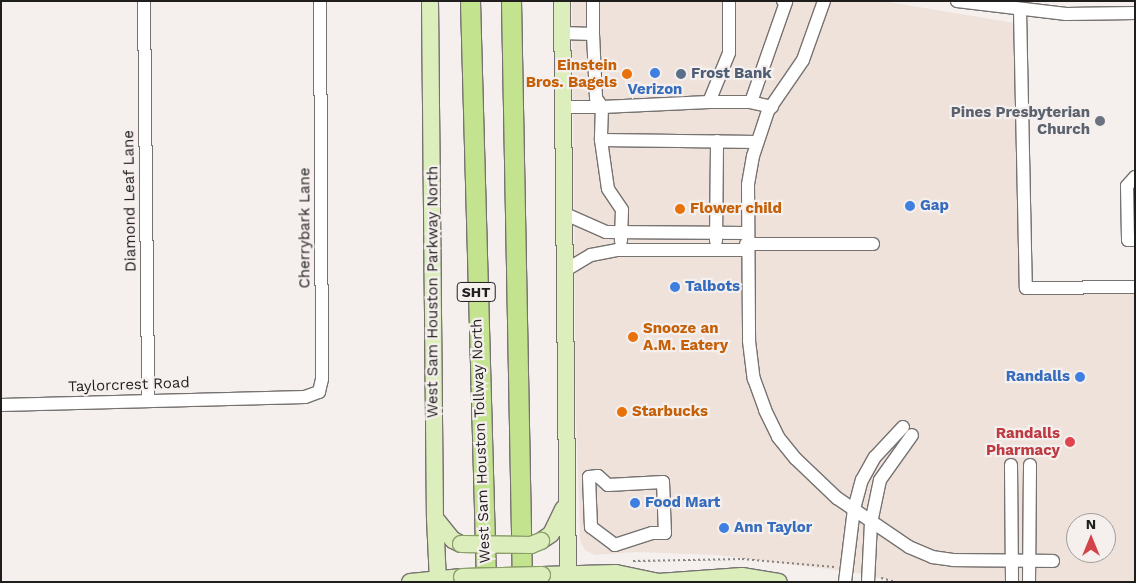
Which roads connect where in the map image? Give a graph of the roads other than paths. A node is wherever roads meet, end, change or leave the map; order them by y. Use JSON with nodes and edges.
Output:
{"nodes":[{"id":1,"x":144,"y":1,"type":"edge"},
{"id":2,"x":320,"y":1,"type":"edge"},
{"id":3,"x":430,"y":1,"type":"edge"},
{"id":4,"x":470,"y":1,"type":"edge"},
{"id":5,"x":511,"y":1,"type":"edge"},
{"id":6,"x":593,"y":1,"type":"edge"},
{"id":7,"x":729,"y":1,"type":"edge"},
{"id":8,"x":783,"y":1,"type":"edge"},
{"id":9,"x":824,"y":1,"type":"edge"},
{"id":10,"x":957,"y":1,"type":"edge"},
{"id":11,"x":561,"y":3,"type":"edge"},
{"id":12,"x":980,"y":3,"type":"edge"},
{"id":13,"x":1026,"y":7,"type":"edge"},
{"id":14,"x":1135,"y":14,"type":"edge"},
{"id":15,"x":562,"y":33,"type":"junction"},
{"id":16,"x":592,"y":34,"type":"junction"},
{"id":17,"x":709,"y":102,"type":"junction"},
{"id":18,"x":751,"y":102,"type":"junction"},
{"id":19,"x":563,"y":107,"type":"junction"},
{"id":20,"x":602,"y":107,"type":"junction"},
{"id":21,"x":772,"y":107,"type":"junction"},
{"id":22,"x":601,"y":140,"type":"junction"},
{"id":23,"x":717,"y":141,"type":"junction"},
{"id":24,"x":757,"y":142,"type":"junction"},
{"id":25,"x":1135,"y":177,"type":"edge"},
{"id":26,"x":564,"y":213,"type":"junction"},
{"id":27,"x":1131,"y":214,"type":"edge"},
{"id":28,"x":621,"y":233,"type":"junction"},
{"id":29,"x":716,"y":233,"type":"junction"},
{"id":30,"x":1135,"y":240,"type":"edge"},
{"id":31,"x":746,"y":242,"type":"junction"},
{"id":32,"x":873,"y":244,"type":"dead end"},
{"id":33,"x":621,"y":250,"type":"junction"},
{"id":34,"x":715,"y":250,"type":"junction"},
{"id":35,"x":564,"y":271,"type":"junction"},
{"id":36,"x":1135,"y":287,"type":"edge"},
{"id":37,"x":259,"y":398,"type":"joint"},
{"id":38,"x":148,"y":401,"type":"junction"},
{"id":39,"x":1,"y":405,"type":"edge"},
{"id":40,"x":1012,"y":465,"type":"dead end"},
{"id":41,"x":1030,"y":465,"type":"dead end"},
{"id":42,"x":589,"y":477,"type":"joint"},
{"id":43,"x":565,"y":505,"type":"junction"},
{"id":44,"x":854,"y":509,"type":"junction"},
{"id":45,"x":435,"y":518,"type":"junction"},
{"id":46,"x":871,"y":522,"type":"junction"},
{"id":47,"x":1053,"y":561,"type":"dead end"},
{"id":48,"x":1013,"y":562,"type":"junction"},
{"id":49,"x":1030,"y":562,"type":"junction"},
{"id":50,"x":568,"y":578,"type":"edge"},
{"id":51,"x":438,"y":580,"type":"edge"},
{"id":52,"x":410,"y":582,"type":"edge"},
{"id":53,"x":486,"y":582,"type":"edge"},
{"id":54,"x":522,"y":582,"type":"edge"},
{"id":55,"x":658,"y":582,"type":"edge"},
{"id":56,"x":779,"y":582,"type":"edge"},
{"id":57,"x":845,"y":582,"type":"edge"},
{"id":58,"x":868,"y":582,"type":"edge"},
{"id":59,"x":1012,"y":582,"type":"edge"},
{"id":60,"x":1029,"y":582,"type":"edge"}],
"edges":[{"from":1,"to":38,"type":"street","name":"Diamond Leaf Lane"},
{"from":2,"to":37,"type":"street","name":"Cherrybark Lane"},
{"from":3,"to":45,"type":"main road","name":"West Sam Houston Parkway North"},
{"from":4,"to":53,"type":"highway","name":"West Sam Houston Tollway North","number":"SHT"},
{"from":5,"to":54,"type":"highway","number":"SHT"},
{"from":6,"to":16,"type":"street"},
{"from":7,"to":17,"type":"street"},
{"from":8,"to":18,"type":"street"},
{"from":9,"to":21,"type":"street"},
{"from":10,"to":12,"type":"street"},
{"from":11,"to":15,"type":"main road"},
{"from":12,"to":13,"type":"street"},
{"from":13,"to":14,"type":"street"},
{"from":13,"to":36,"type":"street"},
{"from":15,"to":16,"type":"street"},
{"from":15,"to":19,"type":"main road"},
{"from":16,"to":20,"type":"street"},
{"from":17,"to":18,"type":"street"},
{"from":17,"to":20,"type":"street"},
{"from":18,"to":21,"type":"street"},
{"from":19,"to":20,"type":"street"},
{"from":19,"to":26,"type":"main road"},
{"from":20,"to":22,"type":"street"},
{"from":21,"to":24,"type":"street"},
{"from":22,"to":23,"type":"street"},
{"from":22,"to":28,"type":"street"},
{"from":23,"to":24,"type":"street"},
{"from":23,"to":29,"type":"street"},
{"from":24,"to":31,"type":"street"},
{"from":25,"to":27,"type":"street"},
{"from":26,"to":28,"type":"street"},
{"from":26,"to":35,"type":"main road"},
{"from":27,"to":30,"type":"street"},
{"from":28,"to":29,"type":"street"},
{"from":28,"to":33,"type":"street"},
{"from":29,"to":31,"type":"street"},
{"from":29,"to":34,"type":"street"},
{"from":31,"to":32,"type":"street"},
{"from":31,"to":34,"type":"street"},
{"from":31,"to":44,"type":"street"},
{"from":33,"to":34,"type":"street"},
{"from":33,"to":35,"type":"street"},
{"from":35,"to":43,"type":"main road"},
{"from":37,"to":38,"type":"street","name":"Taylorcrest Road"},
{"from":38,"to":39,"type":"street","name":"Taylorcrest Road"},
{"from":40,"to":48,"type":"street"},
{"from":41,"to":49,"type":"street"},
{"from":42,"to":42,"type":"street"},
{"from":43,"to":45,"type":"main road","bridge":true},
{"from":43,"to":50,"type":"main road"},
{"from":44,"to":46,"type":"street"},
{"from":44,"to":46,"type":"street"},
{"from":44,"to":57,"type":"street"},
{"from":45,"to":51,"type":"main road","name":"West Sam Houston Parkway North"},
{"from":46,"to":48,"type":"street"},
{"from":46,"to":58,"type":"street"},
{"from":47,"to":49,"type":"street"},
{"from":48,"to":49,"type":"street"},
{"from":48,"to":59,"type":"street"},
{"from":49,"to":60,"type":"street"},
{"from":50,"to":51,"type":"main road","bridge":true},
{"from":50,"to":55,"type":"main road"},
{"from":51,"to":52,"type":"main road"},
{"from":55,"to":56,"type":"main road"}]}
